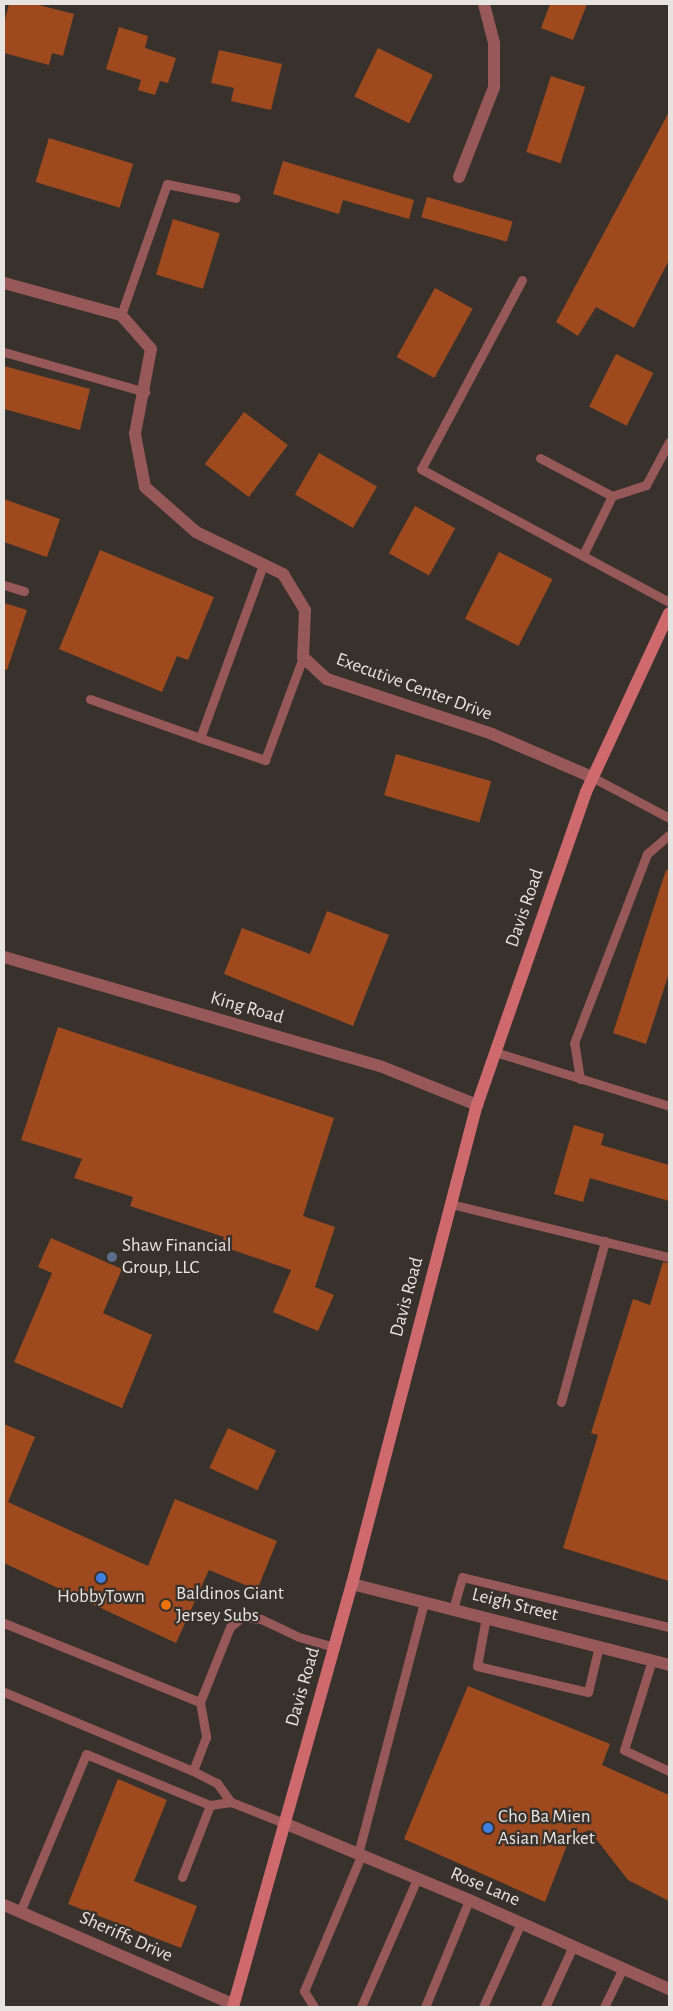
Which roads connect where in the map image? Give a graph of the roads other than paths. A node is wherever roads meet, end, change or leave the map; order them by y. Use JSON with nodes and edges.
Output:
{"nodes":[{"id":1,"x":484,"y":4,"type":"edge"},
{"id":2,"x":459,"y":177,"type":"dead end"},
{"id":3,"x":236,"y":198,"type":"dead end"},
{"id":4,"x":522,"y":280,"type":"dead end"},
{"id":5,"x":4,"y":283,"type":"edge"},
{"id":6,"x":122,"y":315,"type":"junction"},
{"id":7,"x":4,"y":352,"type":"edge"},
{"id":8,"x":145,"y":392,"type":"junction"},
{"id":9,"x":669,"y":442,"type":"edge"},
{"id":10,"x":540,"y":458,"type":"dead end"},
{"id":11,"x":612,"y":496,"type":"junction"},
{"id":12,"x":583,"y":555,"type":"junction"},
{"id":13,"x":263,"y":565,"type":"junction"},
{"id":14,"x":4,"y":585,"type":"edge"},
{"id":15,"x":24,"y":591,"type":"dead end"},
{"id":16,"x":669,"y":602,"type":"edge"},
{"id":17,"x":669,"y":613,"type":"edge"},
{"id":18,"x":303,"y":657,"type":"junction"},
{"id":19,"x":90,"y":699,"type":"dead end"},
{"id":20,"x":200,"y":738,"type":"junction"},
{"id":21,"x":592,"y":777,"type":"junction"},
{"id":22,"x":669,"y":818,"type":"edge"},
{"id":23,"x":669,"y":835,"type":"edge"},
{"id":24,"x":4,"y":956,"type":"edge"},
{"id":25,"x":495,"y":1052,"type":"junction"},
{"id":26,"x":580,"y":1079,"type":"junction"},
{"id":27,"x":477,"y":1104,"type":"junction"},
{"id":28,"x":669,"y":1106,"type":"edge"},
{"id":29,"x":451,"y":1204,"type":"junction"},
{"id":30,"x":605,"y":1242,"type":"junction"},
{"id":31,"x":669,"y":1257,"type":"edge"},
{"id":32,"x":562,"y":1402,"type":"dead end"},
{"id":33,"x":352,"y":1584,"type":"junction"},
{"id":34,"x":424,"y":1602,"type":"junction"},
{"id":35,"x":453,"y":1609,"type":"junction"},
{"id":36,"x":486,"y":1617,"type":"junction"},
{"id":37,"x":4,"y":1622,"type":"edge"},
{"id":38,"x":669,"y":1627,"type":"edge"},
{"id":39,"x":599,"y":1646,"type":"junction"},
{"id":40,"x":334,"y":1647,"type":"junction"},
{"id":41,"x":652,"y":1660,"type":"junction"},
{"id":42,"x":669,"y":1665,"type":"edge"},
{"id":43,"x":4,"y":1692,"type":"edge"},
{"id":44,"x":200,"y":1702,"type":"junction"},
{"id":45,"x":193,"y":1771,"type":"junction"},
{"id":46,"x":669,"y":1771,"type":"edge"},
{"id":47,"x":231,"y":1802,"type":"junction"},
{"id":48,"x":210,"y":1805,"type":"junction"},
{"id":49,"x":284,"y":1823,"type":"junction"},
{"id":50,"x":359,"y":1855,"type":"junction"},
{"id":51,"x":182,"y":1877,"type":"dead end"},
{"id":52,"x":417,"y":1878,"type":"junction"},
{"id":53,"x":469,"y":1900,"type":"junction"},
{"id":54,"x":4,"y":1906,"type":"edge"},
{"id":55,"x":20,"y":1912,"type":"junction"},
{"id":56,"x":521,"y":1923,"type":"junction"},
{"id":57,"x":573,"y":1946,"type":"junction"},
{"id":58,"x":623,"y":1968,"type":"junction"},
{"id":59,"x":669,"y":1989,"type":"edge"},
{"id":60,"x":233,"y":2006,"type":"edge"},
{"id":61,"x":314,"y":2007,"type":"edge"},
{"id":62,"x":361,"y":2007,"type":"edge"},
{"id":63,"x":425,"y":2007,"type":"edge"},
{"id":64,"x":482,"y":2007,"type":"edge"},
{"id":65,"x":545,"y":2007,"type":"edge"},
{"id":66,"x":604,"y":2007,"type":"edge"}],
"edges":[{"from":1,"to":2,"type":"street"},
{"from":3,"to":6,"type":"lane"},
{"from":4,"to":12,"type":"lane"},
{"from":5,"to":6,"type":"street"},
{"from":6,"to":8,"type":"street"},
{"from":7,"to":8,"type":"lane"},
{"from":8,"to":13,"type":"street"},
{"from":9,"to":11,"type":"lane"},
{"from":10,"to":11,"type":"lane"},
{"from":11,"to":12,"type":"lane"},
{"from":12,"to":16,"type":"lane"},
{"from":13,"to":18,"type":"street"},
{"from":13,"to":20,"type":"lane"},
{"from":14,"to":15,"type":"lane"},
{"from":17,"to":21,"type":"main road","name":"Davis Road"},
{"from":18,"to":20,"type":"lane"},
{"from":18,"to":21,"type":"street","name":"Executive Center Drive"},
{"from":19,"to":20,"type":"lane"},
{"from":21,"to":22,"type":"lane"},
{"from":21,"to":25,"type":"main road","name":"Davis Road"},
{"from":23,"to":26,"type":"lane"},
{"from":24,"to":27,"type":"street","name":"King Road"},
{"from":25,"to":26,"type":"lane"},
{"from":25,"to":27,"type":"main road","name":"Davis Road"},
{"from":26,"to":28,"type":"lane"},
{"from":27,"to":29,"type":"main road","name":"Davis Road"},
{"from":29,"to":30,"type":"lane"},
{"from":29,"to":33,"type":"main road","name":"Davis Road"},
{"from":30,"to":31,"type":"lane"},
{"from":30,"to":32,"type":"lane"},
{"from":33,"to":34,"type":"street","name":"Leigh Street"},
{"from":33,"to":40,"type":"main road","name":"Davis Road"},
{"from":34,"to":35,"type":"street","name":"Leigh Street"},
{"from":34,"to":50,"type":"lane"},
{"from":35,"to":36,"type":"street","name":"Leigh Street"},
{"from":35,"to":38,"type":"lane"},
{"from":36,"to":39,"type":"street","name":"Leigh Street"},
{"from":36,"to":39,"type":"lane"},
{"from":37,"to":44,"type":"lane"},
{"from":39,"to":41,"type":"street","name":"Leigh Street"},
{"from":40,"to":44,"type":"lane"},
{"from":40,"to":49,"type":"main road","name":"Davis Road"},
{"from":41,"to":42,"type":"street","name":"Leigh Street"},
{"from":41,"to":46,"type":"lane"},
{"from":43,"to":45,"type":"lane"},
{"from":44,"to":45,"type":"lane"},
{"from":45,"to":47,"type":"lane"},
{"from":47,"to":48,"type":"lane"},
{"from":47,"to":49,"type":"lane"},
{"from":48,"to":51,"type":"lane"},
{"from":48,"to":55,"type":"lane"},
{"from":49,"to":50,"type":"street","name":"Rose Lane"},
{"from":49,"to":60,"type":"main road","name":"Davis Road"},
{"from":50,"to":52,"type":"street","name":"Rose Lane"},
{"from":50,"to":61,"type":"lane"},
{"from":52,"to":53,"type":"street","name":"Rose Lane"},
{"from":52,"to":62,"type":"lane"},
{"from":53,"to":56,"type":"street","name":"Rose Lane"},
{"from":53,"to":63,"type":"lane"},
{"from":54,"to":55,"type":"street","name":"Sheriffs Drive"},
{"from":55,"to":60,"type":"street","name":"Sheriffs Drive"},
{"from":56,"to":57,"type":"street","name":"Rose Lane"},
{"from":56,"to":64,"type":"lane"},
{"from":57,"to":58,"type":"street","name":"Rose Lane"},
{"from":57,"to":65,"type":"lane"},
{"from":58,"to":59,"type":"street","name":"Rose Lane"},
{"from":58,"to":66,"type":"lane"}]}
